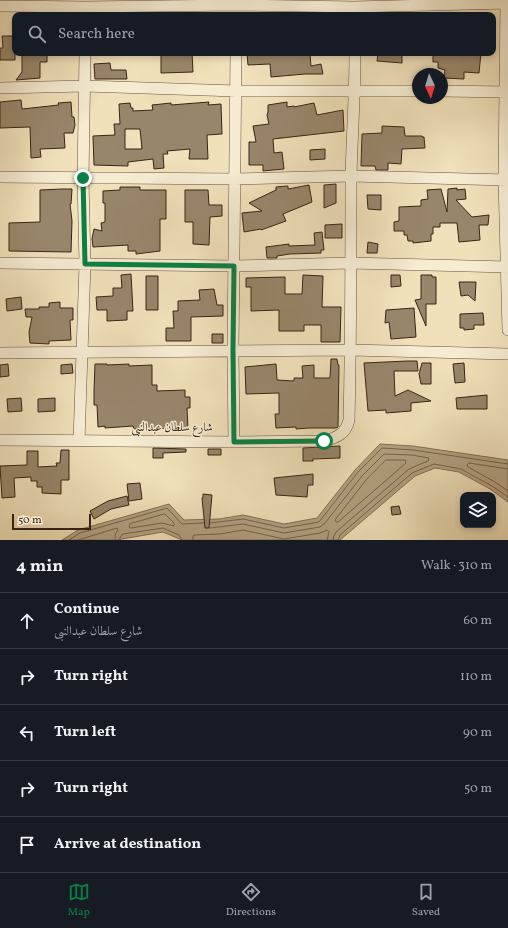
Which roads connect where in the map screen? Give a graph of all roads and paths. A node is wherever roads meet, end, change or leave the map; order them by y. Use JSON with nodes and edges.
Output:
{"nodes":[{"id":1,"x":506,"y":2,"type":"edge"},
{"id":2,"x":0,"y":6,"type":"edge"},
{"id":3,"x":86,"y":7,"type":"edge"},
{"id":4,"x":235,"y":7,"type":"edge"},
{"id":5,"x":354,"y":7,"type":"edge"},
{"id":6,"x":85,"y":56,"type":"edge"},
{"id":7,"x":236,"y":56,"type":"edge"},
{"id":8,"x":354,"y":56,"type":"edge"},
{"id":9,"x":85,"y":86,"type":"junction"},
{"id":10,"x":0,"y":88,"type":"edge"},
{"id":11,"x":355,"y":90,"type":"junction"},
{"id":12,"x":236,"y":91,"type":"junction"},
{"id":13,"x":412,"y":91,"type":"edge"},
{"id":14,"x":448,"y":91,"type":"edge"},
{"id":15,"x":506,"y":92,"type":"edge"},
{"id":16,"x":352,"y":176,"type":"junction"},
{"id":17,"x":0,"y":177,"type":"edge"},
{"id":18,"x":83,"y":178,"type":"junction"},
{"id":19,"x":234,"y":179,"type":"junction"},
{"id":20,"x":506,"y":180,"type":"edge"},
{"id":21,"x":351,"y":263,"type":"junction"},
{"id":22,"x":0,"y":264,"type":"edge"},
{"id":23,"x":85,"y":264,"type":"junction"},
{"id":24,"x":234,"y":266,"type":"junction"},
{"id":25,"x":507,"y":267,"type":"edge"},
{"id":26,"x":508,"y":330,"type":"edge"},
{"id":27,"x":233,"y":350,"type":"junction"},
{"id":28,"x":351,"y":350,"type":"junction"},
{"id":29,"x":82,"y":352,"type":"junction"},
{"id":30,"x":0,"y":353,"type":"edge"},
{"id":31,"x":508,"y":354,"type":"edge"},
{"id":32,"x":0,"y":440,"type":"edge"},
{"id":33,"x":79,"y":441,"type":"junction"},
{"id":34,"x":234,"y":442,"type":"junction"}],
"edges":[{"from":1,"to":5,"type":"street"},
{"from":1,"to":15,"type":"street"},
{"from":2,"to":3,"type":"street"},
{"from":3,"to":4,"type":"street"},
{"from":4,"to":5,"type":"street"},
{"from":6,"to":9,"type":"street"},
{"from":7,"to":12,"type":"street"},
{"from":8,"to":11,"type":"street"},
{"from":9,"to":10,"type":"street"},
{"from":9,"to":12,"type":"street"},
{"from":9,"to":18,"type":"street"},
{"from":11,"to":12,"type":"street"},
{"from":11,"to":13,"type":"street"},
{"from":11,"to":16,"type":"street"},
{"from":12,"to":19,"type":"street"},
{"from":14,"to":15,"type":"street"},
{"from":15,"to":20,"type":"street"},
{"from":16,"to":19,"type":"street"},
{"from":16,"to":20,"type":"street"},
{"from":16,"to":21,"type":"street"},
{"from":17,"to":18,"type":"street"},
{"from":18,"to":19,"type":"street"},
{"from":18,"to":23,"type":"street"},
{"from":19,"to":24,"type":"street"},
{"from":20,"to":25,"type":"street"},
{"from":21,"to":24,"type":"street"},
{"from":21,"to":25,"type":"street"},
{"from":21,"to":28,"type":"street"},
{"from":22,"to":23,"type":"street"},
{"from":23,"to":24,"type":"street"},
{"from":23,"to":29,"type":"street"},
{"from":24,"to":27,"type":"street"},
{"from":25,"to":26,"type":"street"},
{"from":27,"to":28,"type":"street"},
{"from":27,"to":29,"type":"street"},
{"from":27,"to":34,"type":"street"},
{"from":28,"to":31,"type":"street"},
{"from":28,"to":34,"type":"street","name":"شارع سلطان عبدالنبى"},
{"from":29,"to":30,"type":"street"},
{"from":29,"to":33,"type":"street"},
{"from":32,"to":33,"type":"street","name":"شارع سلطان عبدالنبى"},
{"from":33,"to":34,"type":"street","name":"شارع سلطان عبدالنبى"}]}
